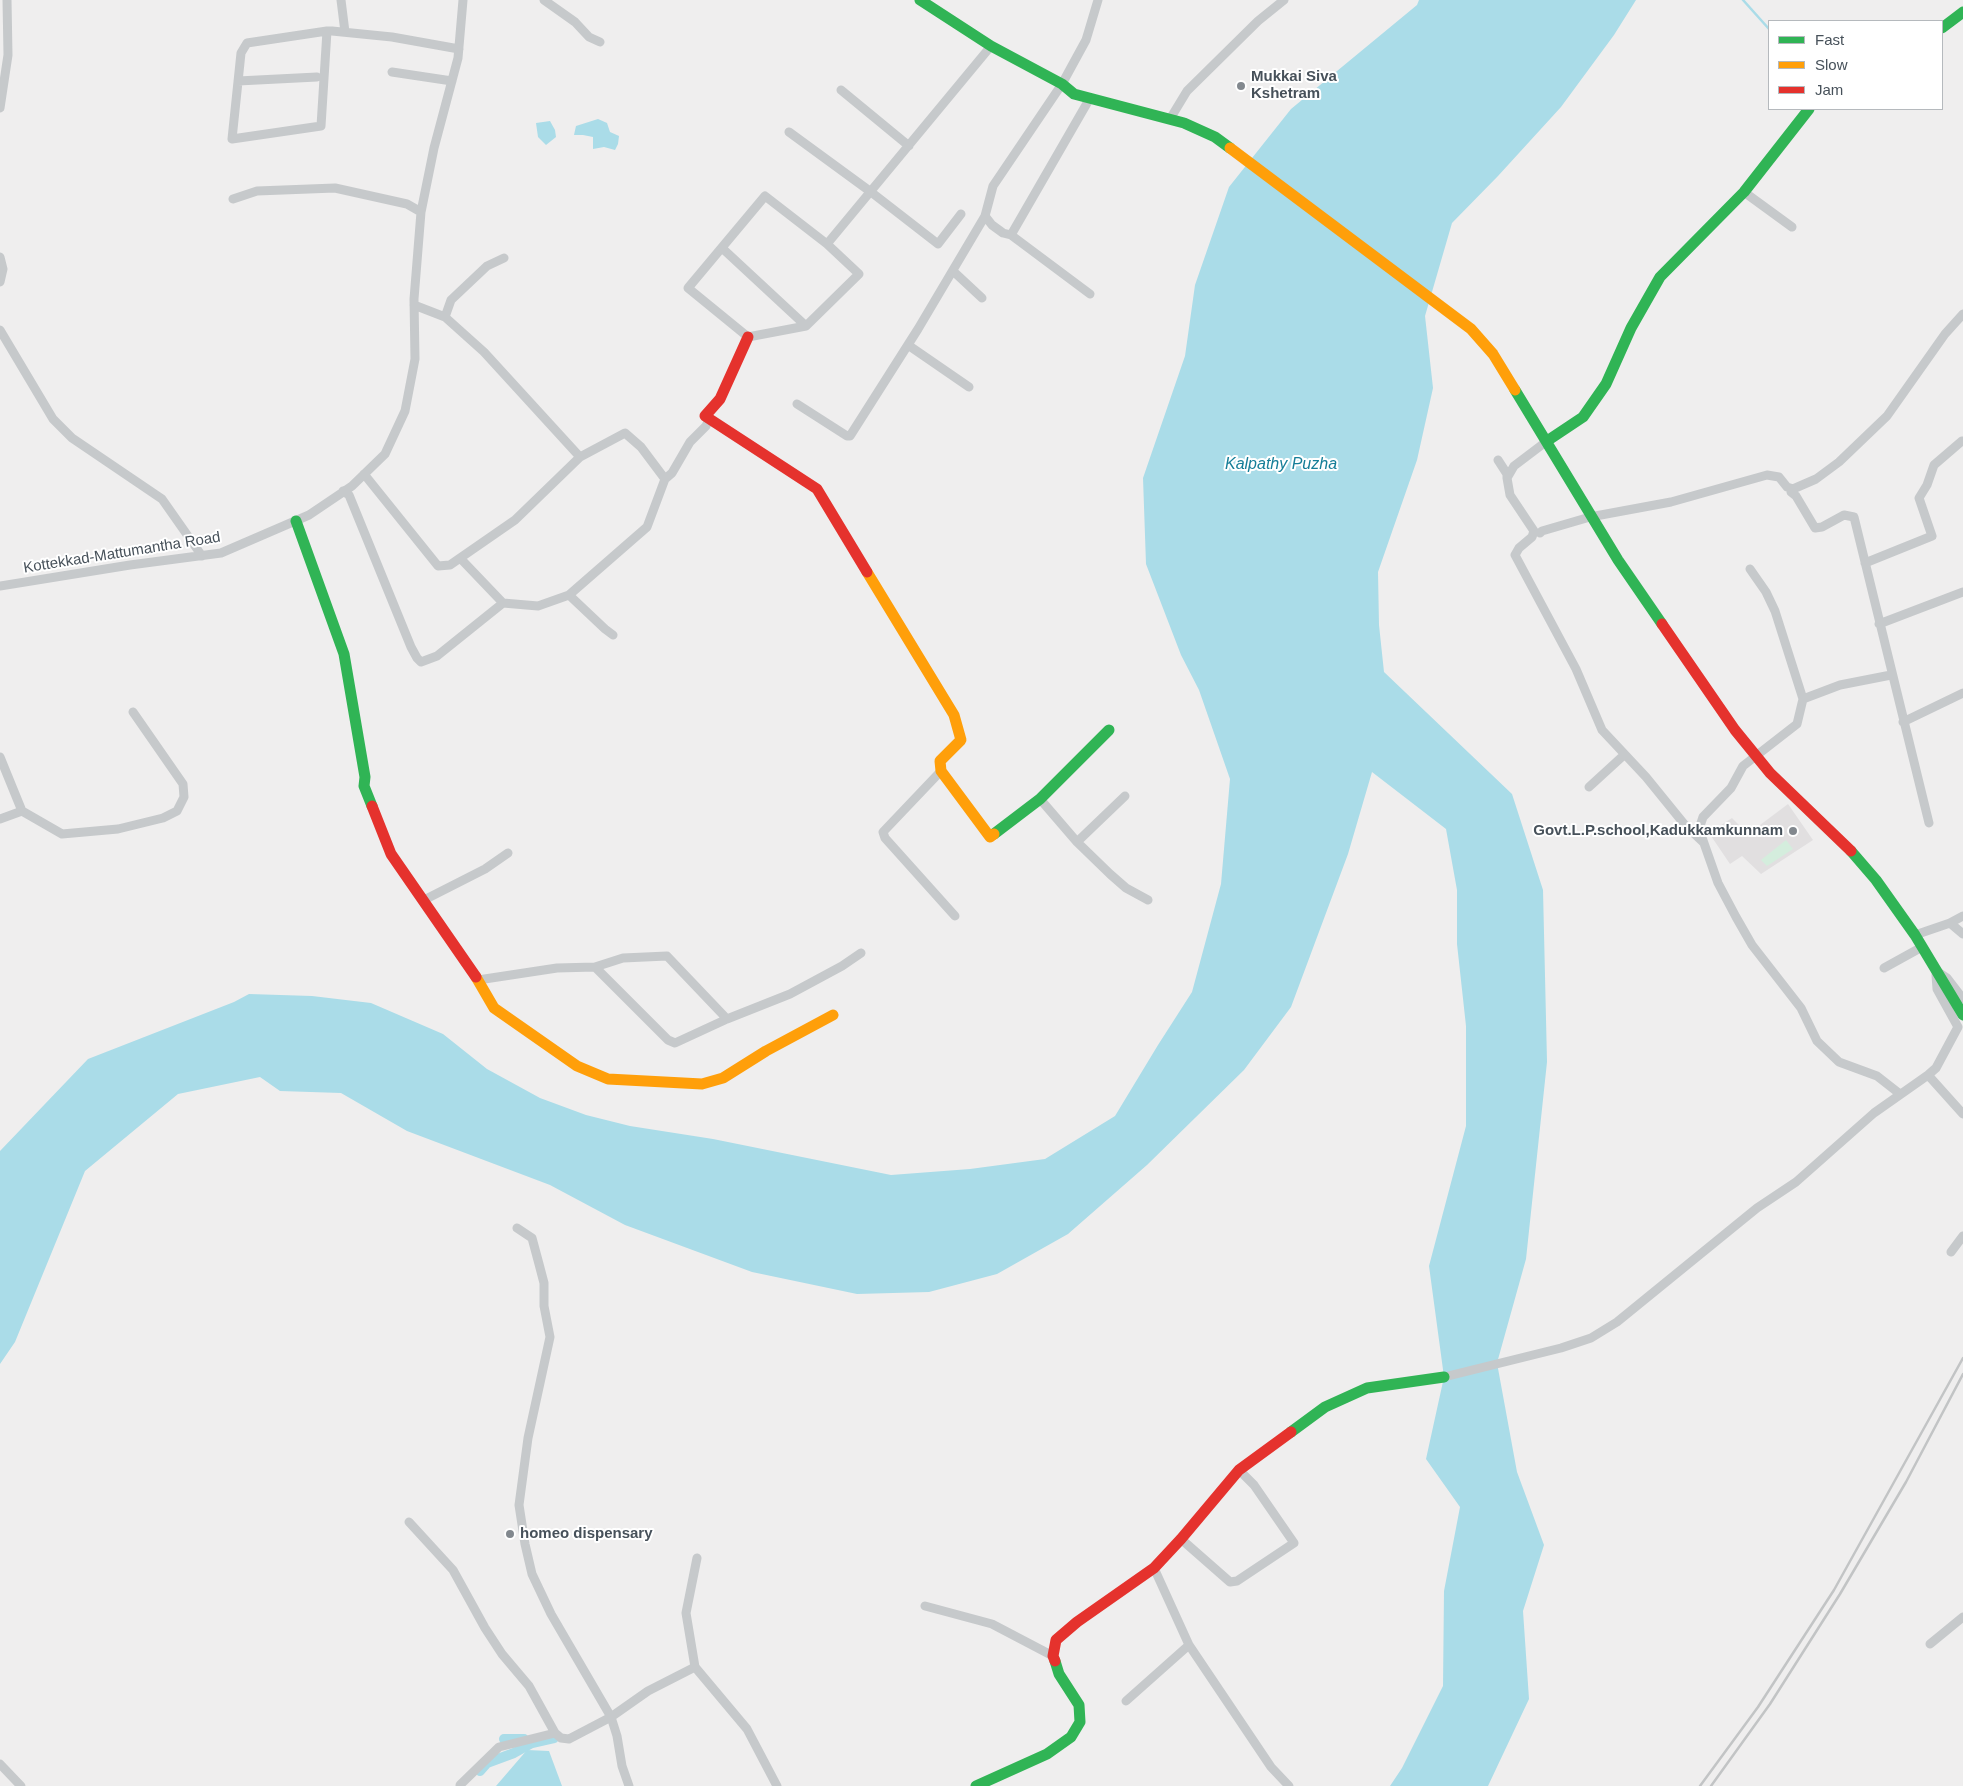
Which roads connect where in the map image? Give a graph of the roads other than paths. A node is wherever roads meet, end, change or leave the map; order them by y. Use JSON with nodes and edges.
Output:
{"nodes":[{"id":1,"x":7,"y":0,"type":"edge"},
{"id":2,"x":341,"y":0,"type":"edge"},
{"id":3,"x":463,"y":0,"type":"edge"},
{"id":4,"x":544,"y":0,"type":"edge"},
{"id":5,"x":920,"y":0,"type":"edge"},
{"id":6,"x":1098,"y":0,"type":"edge"},
{"id":7,"x":1284,"y":0,"type":"edge"},
{"id":8,"x":1963,"y":12,"type":"edge"},
{"id":9,"x":1943,"y":27,"type":"edge"},
{"id":10,"x":327,"y":31,"type":"junction"},
{"id":11,"x":345,"y":32,"type":"junction"},
{"id":12,"x":600,"y":42,"type":"dead end"},
{"id":13,"x":991,"y":46,"type":"junction"},
{"id":14,"x":459,"y":48,"type":"junction"},
{"id":15,"x":4,"y":55,"type":"edge"},
{"id":16,"x":392,"y":72,"type":"dead end"},
{"id":17,"x":317,"y":77,"type":"dead end"},
{"id":18,"x":238,"y":80,"type":"junction"},
{"id":19,"x":452,"y":81,"type":"junction"},
{"id":20,"x":1062,"y":84,"type":"junction"},
{"id":21,"x":841,"y":90,"type":"dead end"},
{"id":22,"x":1090,"y":98,"type":"junction"},
{"id":23,"x":0,"y":108,"type":"edge"},
{"id":24,"x":1808,"y":110,"type":"edge"},
{"id":25,"x":1170,"y":119,"type":"junction"},
{"id":26,"x":789,"y":132,"type":"dead end"},
{"id":27,"x":909,"y":146,"type":"junction"},
{"id":28,"x":871,"y":192,"type":"junction"},
{"id":29,"x":1744,"y":192,"type":"junction"},
{"id":30,"x":233,"y":199,"type":"dead end"},
{"id":31,"x":421,"y":212,"type":"junction"},
{"id":32,"x":961,"y":214,"type":"dead end"},
{"id":33,"x":986,"y":216,"type":"junction"},
{"id":34,"x":1792,"y":227,"type":"dead end"},
{"id":35,"x":1010,"y":235,"type":"junction"},
{"id":36,"x":827,"y":244,"type":"junction"},
{"id":37,"x":722,"y":248,"type":"junction"},
{"id":38,"x":0,"y":257,"type":"edge"},
{"id":39,"x":504,"y":258,"type":"dead end"},
{"id":40,"x":952,"y":271,"type":"junction"},
{"id":41,"x":0,"y":282,"type":"edge"},
{"id":42,"x":1090,"y":294,"type":"dead end"},
{"id":43,"x":982,"y":298,"type":"dead end"},
{"id":44,"x":414,"y":305,"type":"junction"},
{"id":45,"x":1963,"y":314,"type":"edge"},
{"id":46,"x":445,"y":317,"type":"junction"},
{"id":47,"x":806,"y":326,"type":"junction"},
{"id":48,"x":0,"y":330,"type":"edge"},
{"id":49,"x":748,"y":337,"type":"junction"},
{"id":50,"x":908,"y":345,"type":"junction"},
{"id":51,"x":969,"y":387,"type":"dead end"},
{"id":52,"x":797,"y":404,"type":"dead end"},
{"id":53,"x":709,"y":419,"type":"junction"},
{"id":54,"x":1547,"y":441,"type":"junction"},
{"id":55,"x":1962,"y":441,"type":"edge"},
{"id":56,"x":580,"y":457,"type":"junction"},
{"id":57,"x":1498,"y":460,"type":"dead end"},
{"id":58,"x":364,"y":474,"type":"junction"},
{"id":59,"x":1507,"y":478,"type":"junction"},
{"id":60,"x":665,"y":479,"type":"junction"},
{"id":61,"x":343,"y":491,"type":"junction"},
{"id":62,"x":1791,"y":492,"type":"dead end"},
{"id":63,"x":1590,"y":516,"type":"junction"},
{"id":64,"x":296,"y":521,"type":"junction"},
{"id":65,"x":1540,"y":533,"type":"dead end"},
{"id":66,"x":202,"y":556,"type":"junction"},
{"id":67,"x":460,"y":558,"type":"junction"},
{"id":68,"x":1865,"y":563,"type":"junction"},
{"id":69,"x":1750,"y":569,"type":"dead end"},
{"id":70,"x":0,"y":586,"type":"edge"},
{"id":71,"x":1963,"y":592,"type":"edge"},
{"id":72,"x":569,"y":594,"type":"junction"},
{"id":73,"x":503,"y":603,"type":"junction"},
{"id":74,"x":1879,"y":624,"type":"junction"},
{"id":75,"x":613,"y":634,"type":"dead end"},
{"id":76,"x":1891,"y":675,"type":"junction"},
{"id":77,"x":1963,"y":693,"type":"edge"},
{"id":78,"x":1803,"y":699,"type":"junction"},
{"id":79,"x":132,"y":712,"type":"dead end"},
{"id":80,"x":1903,"y":722,"type":"junction"},
{"id":81,"x":1109,"y":730,"type":"dead end"},
{"id":82,"x":1624,"y":755,"type":"junction"},
{"id":83,"x":1756,"y":756,"type":"junction"},
{"id":84,"x":0,"y":757,"type":"edge"},
{"id":85,"x":941,"y":771,"type":"junction"},
{"id":86,"x":1589,"y":787,"type":"dead end"},
{"id":87,"x":1125,"y":796,"type":"dead end"},
{"id":88,"x":1040,"y":799,"type":"junction"},
{"id":89,"x":22,"y":811,"type":"junction"},
{"id":90,"x":0,"y":819,"type":"edge"},
{"id":91,"x":1929,"y":823,"type":"dead end"},
{"id":92,"x":1077,"y":842,"type":"junction"},
{"id":93,"x":1704,"y":843,"type":"junction"},
{"id":94,"x":508,"y":853,"type":"dead end"},
{"id":95,"x":424,"y":900,"type":"junction"},
{"id":96,"x":1148,"y":900,"type":"dead end"},
{"id":97,"x":955,"y":916,"type":"dead end"},
{"id":98,"x":1963,"y":916,"type":"edge"},
{"id":99,"x":1950,"y":923,"type":"junction"},
{"id":100,"x":1963,"y":934,"type":"edge"},
{"id":101,"x":1915,"y":935,"type":"junction"},
{"id":102,"x":1922,"y":947,"type":"junction"},
{"id":103,"x":861,"y":954,"type":"dead end"},
{"id":104,"x":595,"y":967,"type":"junction"},
{"id":105,"x":1884,"y":968,"type":"dead end"},
{"id":106,"x":1935,"y":971,"type":"junction"},
{"id":107,"x":478,"y":980,"type":"junction"},
{"id":108,"x":1963,"y":999,"type":"edge"},
{"id":109,"x":833,"y":1015,"type":"dead end"},
{"id":110,"x":1963,"y":1015,"type":"edge"},
{"id":111,"x":727,"y":1019,"type":"junction"},
{"id":112,"x":1928,"y":1075,"type":"junction"},
{"id":113,"x":1900,"y":1094,"type":"junction"},
{"id":114,"x":1963,"y":1114,"type":"edge"},
{"id":115,"x":517,"y":1228,"type":"dead end"},
{"id":116,"x":1963,"y":1236,"type":"edge"},
{"id":117,"x":1951,"y":1252,"type":"dead end"},
{"id":118,"x":1444,"y":1377,"type":"joint"},
{"id":119,"x":1239,"y":1470,"type":"junction"},
{"id":120,"x":410,"y":1522,"type":"dead end"},
{"id":121,"x":1181,"y":1539,"type":"junction"},
{"id":122,"x":697,"y":1558,"type":"dead end"},
{"id":123,"x":1154,"y":1568,"type":"junction"},
{"id":124,"x":924,"y":1606,"type":"dead end"},
{"id":125,"x":1963,"y":1617,"type":"edge"},
{"id":126,"x":1930,"y":1644,"type":"dead end"},
{"id":127,"x":1189,"y":1645,"type":"junction"},
{"id":128,"x":1053,"y":1656,"type":"junction"},
{"id":129,"x":694,"y":1667,"type":"junction"},
{"id":130,"x":1126,"y":1701,"type":"dead end"},
{"id":131,"x":610,"y":1717,"type":"junction"},
{"id":132,"x":555,"y":1733,"type":"junction"},
{"id":133,"x":0,"y":1764,"type":"edge"},
{"id":134,"x":460,"y":1785,"type":"edge"},
{"id":135,"x":21,"y":1786,"type":"edge"},
{"id":136,"x":629,"y":1786,"type":"edge"},
{"id":137,"x":777,"y":1786,"type":"edge"},
{"id":138,"x":976,"y":1786,"type":"edge"},
{"id":139,"x":1290,"y":1786,"type":"edge"}],
"edges":[{"from":1,"to":15,"type":"street"},
{"from":2,"to":11,"type":"street"},
{"from":3,"to":14,"type":"street","name":"Kottekkad-Mattumantha Road"},
{"from":4,"to":12,"type":"street"},
{"from":5,"to":13,"type":"street"},
{"from":6,"to":20,"type":"street"},
{"from":7,"to":25,"type":"street"},
{"from":8,"to":9,"type":"street"},
{"from":10,"to":11,"type":"street"},
{"from":10,"to":18,"type":"street"},
{"from":10,"to":18,"type":"street"},
{"from":11,"to":14,"type":"street"},
{"from":13,"to":20,"type":"street"},
{"from":13,"to":27,"type":"street"},
{"from":14,"to":19,"type":"street","name":"Kottekkad-Mattumantha Road"},
{"from":15,"to":23,"type":"street"},
{"from":16,"to":19,"type":"street"},
{"from":17,"to":18,"type":"street"},
{"from":19,"to":31,"type":"street","name":"Kottekkad-Mattumantha Road"},
{"from":20,"to":22,"type":"street"},
{"from":20,"to":33,"type":"street"},
{"from":21,"to":27,"type":"street"},
{"from":22,"to":25,"type":"street"},
{"from":22,"to":35,"type":"street"},
{"from":24,"to":29,"type":"street"},
{"from":25,"to":54,"type":"street"},
{"from":26,"to":28,"type":"street"},
{"from":27,"to":28,"type":"street"},
{"from":28,"to":32,"type":"street"},
{"from":28,"to":36,"type":"street"},
{"from":29,"to":34,"type":"street"},
{"from":29,"to":54,"type":"street"},
{"from":30,"to":31,"type":"street"},
{"from":31,"to":44,"type":"street","name":"Kottekkad-Mattumantha Road"},
{"from":33,"to":35,"type":"street"},
{"from":33,"to":40,"type":"street"},
{"from":35,"to":42,"type":"street"},
{"from":36,"to":37,"type":"street"},
{"from":36,"to":47,"type":"street"},
{"from":37,"to":47,"type":"street"},
{"from":37,"to":49,"type":"street"},
{"from":38,"to":41,"type":"street"},
{"from":39,"to":46,"type":"street"},
{"from":40,"to":43,"type":"street"},
{"from":40,"to":50,"type":"street"},
{"from":44,"to":46,"type":"street"},
{"from":44,"to":58,"type":"street","name":"Kottekkad-Mattumantha Road"},
{"from":45,"to":63,"type":"street"},
{"from":46,"to":56,"type":"street"},
{"from":47,"to":49,"type":"street"},
{"from":48,"to":66,"type":"street"},
{"from":49,"to":53,"type":"street"},
{"from":50,"to":51,"type":"street"},
{"from":50,"to":52,"type":"street"},
{"from":53,"to":60,"type":"street"},
{"from":53,"to":85,"type":"street"},
{"from":54,"to":59,"type":"street"},
{"from":54,"to":63,"type":"street"},
{"from":55,"to":68,"type":"street"},
{"from":56,"to":60,"type":"street"},
{"from":56,"to":67,"type":"street"},
{"from":57,"to":59,"type":"street"},
{"from":58,"to":61,"type":"street","name":"Kottekkad-Mattumantha Road"},
{"from":58,"to":67,"type":"street"},
{"from":59,"to":82,"type":"street"},
{"from":60,"to":72,"type":"street"},
{"from":61,"to":64,"type":"street","name":"Kottekkad-Mattumantha Road"},
{"from":61,"to":73,"type":"street"},
{"from":62,"to":68,"type":"street"},
{"from":63,"to":65,"type":"street"},
{"from":63,"to":83,"type":"street"},
{"from":64,"to":66,"type":"street","name":"Kottekkad-Mattumantha Road"},
{"from":64,"to":95,"type":"street"},
{"from":66,"to":70,"type":"street","name":"Kottekkad-Mattumantha Road"},
{"from":67,"to":73,"type":"street"},
{"from":68,"to":74,"type":"street"},
{"from":69,"to":78,"type":"street"},
{"from":71,"to":74,"type":"street"},
{"from":72,"to":73,"type":"street"},
{"from":72,"to":75,"type":"street"},
{"from":74,"to":76,"type":"street"},
{"from":76,"to":78,"type":"street"},
{"from":76,"to":80,"type":"street"},
{"from":77,"to":80,"type":"street"},
{"from":78,"to":83,"type":"street"},
{"from":79,"to":89,"type":"street"},
{"from":80,"to":91,"type":"street"},
{"from":81,"to":88,"type":"street"},
{"from":82,"to":86,"type":"street"},
{"from":82,"to":93,"type":"street"},
{"from":83,"to":93,"type":"street"},
{"from":83,"to":101,"type":"street"},
{"from":84,"to":89,"type":"street"},
{"from":85,"to":88,"type":"street"},
{"from":85,"to":97,"type":"street"},
{"from":87,"to":92,"type":"street"},
{"from":88,"to":92,"type":"street"},
{"from":89,"to":90,"type":"street"},
{"from":92,"to":96,"type":"street"},
{"from":93,"to":113,"type":"street"},
{"from":94,"to":95,"type":"street"},
{"from":95,"to":107,"type":"street"},
{"from":98,"to":99,"type":"street"},
{"from":99,"to":100,"type":"street"},
{"from":99,"to":101,"type":"street"},
{"from":101,"to":102,"type":"street"},
{"from":102,"to":105,"type":"street"},
{"from":102,"to":106,"type":"street"},
{"from":103,"to":111,"type":"street"},
{"from":104,"to":107,"type":"street"},
{"from":104,"to":111,"type":"street"},
{"from":104,"to":111,"type":"street"},
{"from":106,"to":108,"type":"street"},
{"from":106,"to":110,"type":"street"},
{"from":106,"to":112,"type":"street"},
{"from":107,"to":109,"type":"street"},
{"from":112,"to":113,"type":"street"},
{"from":112,"to":114,"type":"street"},
{"from":113,"to":118,"type":"street"},
{"from":115,"to":131,"type":"street"},
{"from":116,"to":117,"type":"street"},
{"from":118,"to":119,"type":"street"},
{"from":119,"to":121,"type":"street"},
{"from":119,"to":121,"type":"street"},
{"from":120,"to":132,"type":"street"},
{"from":121,"to":123,"type":"street"},
{"from":122,"to":129,"type":"street"},
{"from":123,"to":127,"type":"street"},
{"from":123,"to":128,"type":"street"},
{"from":124,"to":128,"type":"street"},
{"from":125,"to":126,"type":"street"},
{"from":127,"to":130,"type":"street"},
{"from":127,"to":139,"type":"street"},
{"from":128,"to":138,"type":"street"},
{"from":129,"to":131,"type":"street"},
{"from":129,"to":137,"type":"street"},
{"from":131,"to":132,"type":"street"},
{"from":131,"to":136,"type":"street"},
{"from":132,"to":134,"type":"street"},
{"from":133,"to":135,"type":"street"}]}
